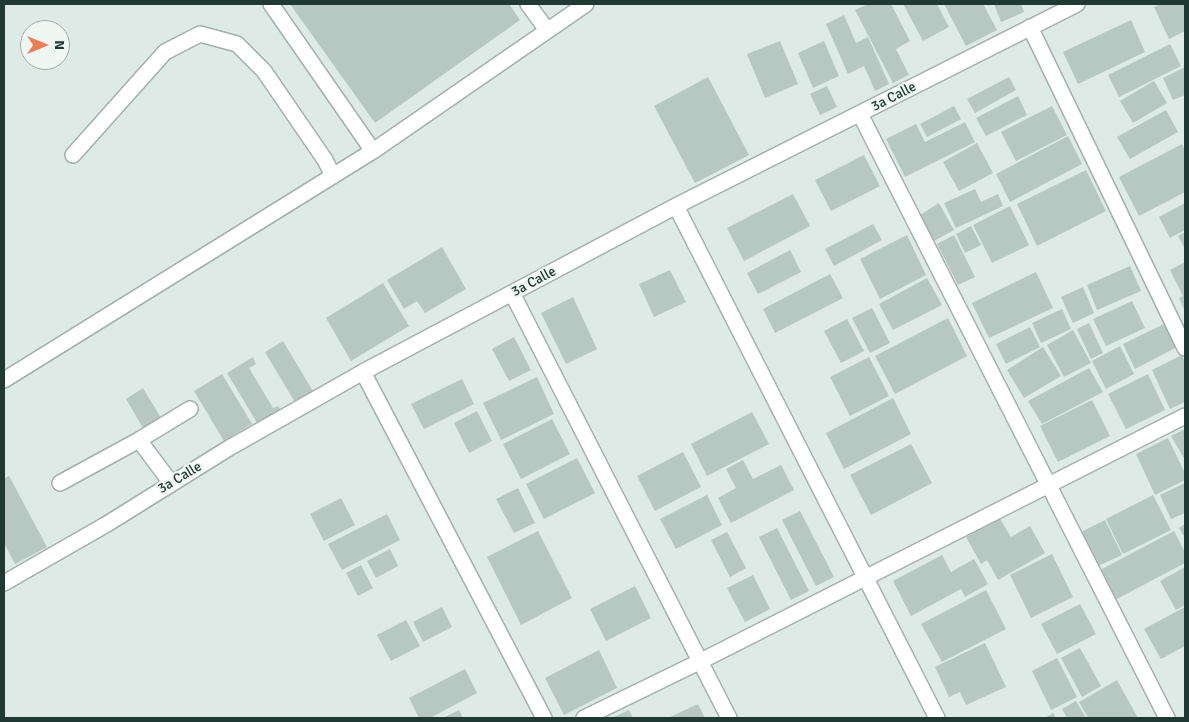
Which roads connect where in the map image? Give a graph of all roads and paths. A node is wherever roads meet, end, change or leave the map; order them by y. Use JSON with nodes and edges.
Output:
{"nodes":[{"id":1,"x":271,"y":4,"type":"edge"},
{"id":2,"x":528,"y":4,"type":"edge"},
{"id":3,"x":586,"y":4,"type":"edge"},
{"id":4,"x":1077,"y":4,"type":"edge"},
{"id":5,"x":1030,"y":27,"type":"junction"},
{"id":6,"x":547,"y":30,"type":"junction"},
{"id":7,"x":860,"y":114,"type":"junction"},
{"id":8,"x":373,"y":151,"type":"junction"},
{"id":9,"x":73,"y":154,"type":"dead end"},
{"id":10,"x":333,"y":176,"type":"junction"},
{"id":11,"x":676,"y":206,"type":"junction"},
{"id":12,"x":512,"y":293,"type":"junction"},
{"id":13,"x":1185,"y":348,"type":"edge"},
{"id":14,"x":363,"y":372,"type":"junction"},
{"id":15,"x":6,"y":374,"type":"edge"},
{"id":16,"x":190,"y":409,"type":"dead end"},
{"id":17,"x":1185,"y":416,"type":"edge"},
{"id":18,"x":139,"y":440,"type":"junction"},
{"id":19,"x":60,"y":483,"type":"dead end"},
{"id":20,"x":171,"y":483,"type":"junction"},
{"id":21,"x":1048,"y":486,"type":"junction"},
{"id":22,"x":866,"y":578,"type":"junction"},
{"id":23,"x":4,"y":583,"type":"edge"},
{"id":24,"x":699,"y":662,"type":"junction"},
{"id":25,"x":544,"y":718,"type":"edge"},
{"id":26,"x":584,"y":718,"type":"edge"},
{"id":27,"x":729,"y":718,"type":"edge"},
{"id":28,"x":937,"y":718,"type":"edge"},
{"id":29,"x":1167,"y":718,"type":"edge"}],
"edges":[{"from":1,"to":8,"type":"street"},
{"from":2,"to":6,"type":"street"},
{"from":3,"to":6,"type":"street"},
{"from":4,"to":5,"type":"street","name":"3a Calle"},
{"from":5,"to":7,"type":"street","name":"3a Calle"},
{"from":5,"to":13,"type":"street"},
{"from":6,"to":8,"type":"street"},
{"from":7,"to":11,"type":"street","name":"3a Calle"},
{"from":7,"to":21,"type":"street"},
{"from":8,"to":10,"type":"street"},
{"from":9,"to":10,"type":"street"},
{"from":10,"to":15,"type":"street"},
{"from":11,"to":12,"type":"street","name":"3a Calle"},
{"from":11,"to":22,"type":"street"},
{"from":12,"to":14,"type":"street","name":"3a Calle"},
{"from":12,"to":24,"type":"street"},
{"from":14,"to":20,"type":"street","name":"3a Calle"},
{"from":14,"to":25,"type":"street"},
{"from":16,"to":18,"type":"street"},
{"from":17,"to":21,"type":"street"},
{"from":18,"to":19,"type":"street"},
{"from":18,"to":20,"type":"street"},
{"from":20,"to":23,"type":"street","name":"3a Calle"},
{"from":21,"to":22,"type":"street"},
{"from":21,"to":29,"type":"street"},
{"from":22,"to":24,"type":"street"},
{"from":22,"to":28,"type":"street"},
{"from":24,"to":26,"type":"street"},
{"from":24,"to":27,"type":"street"}]}
